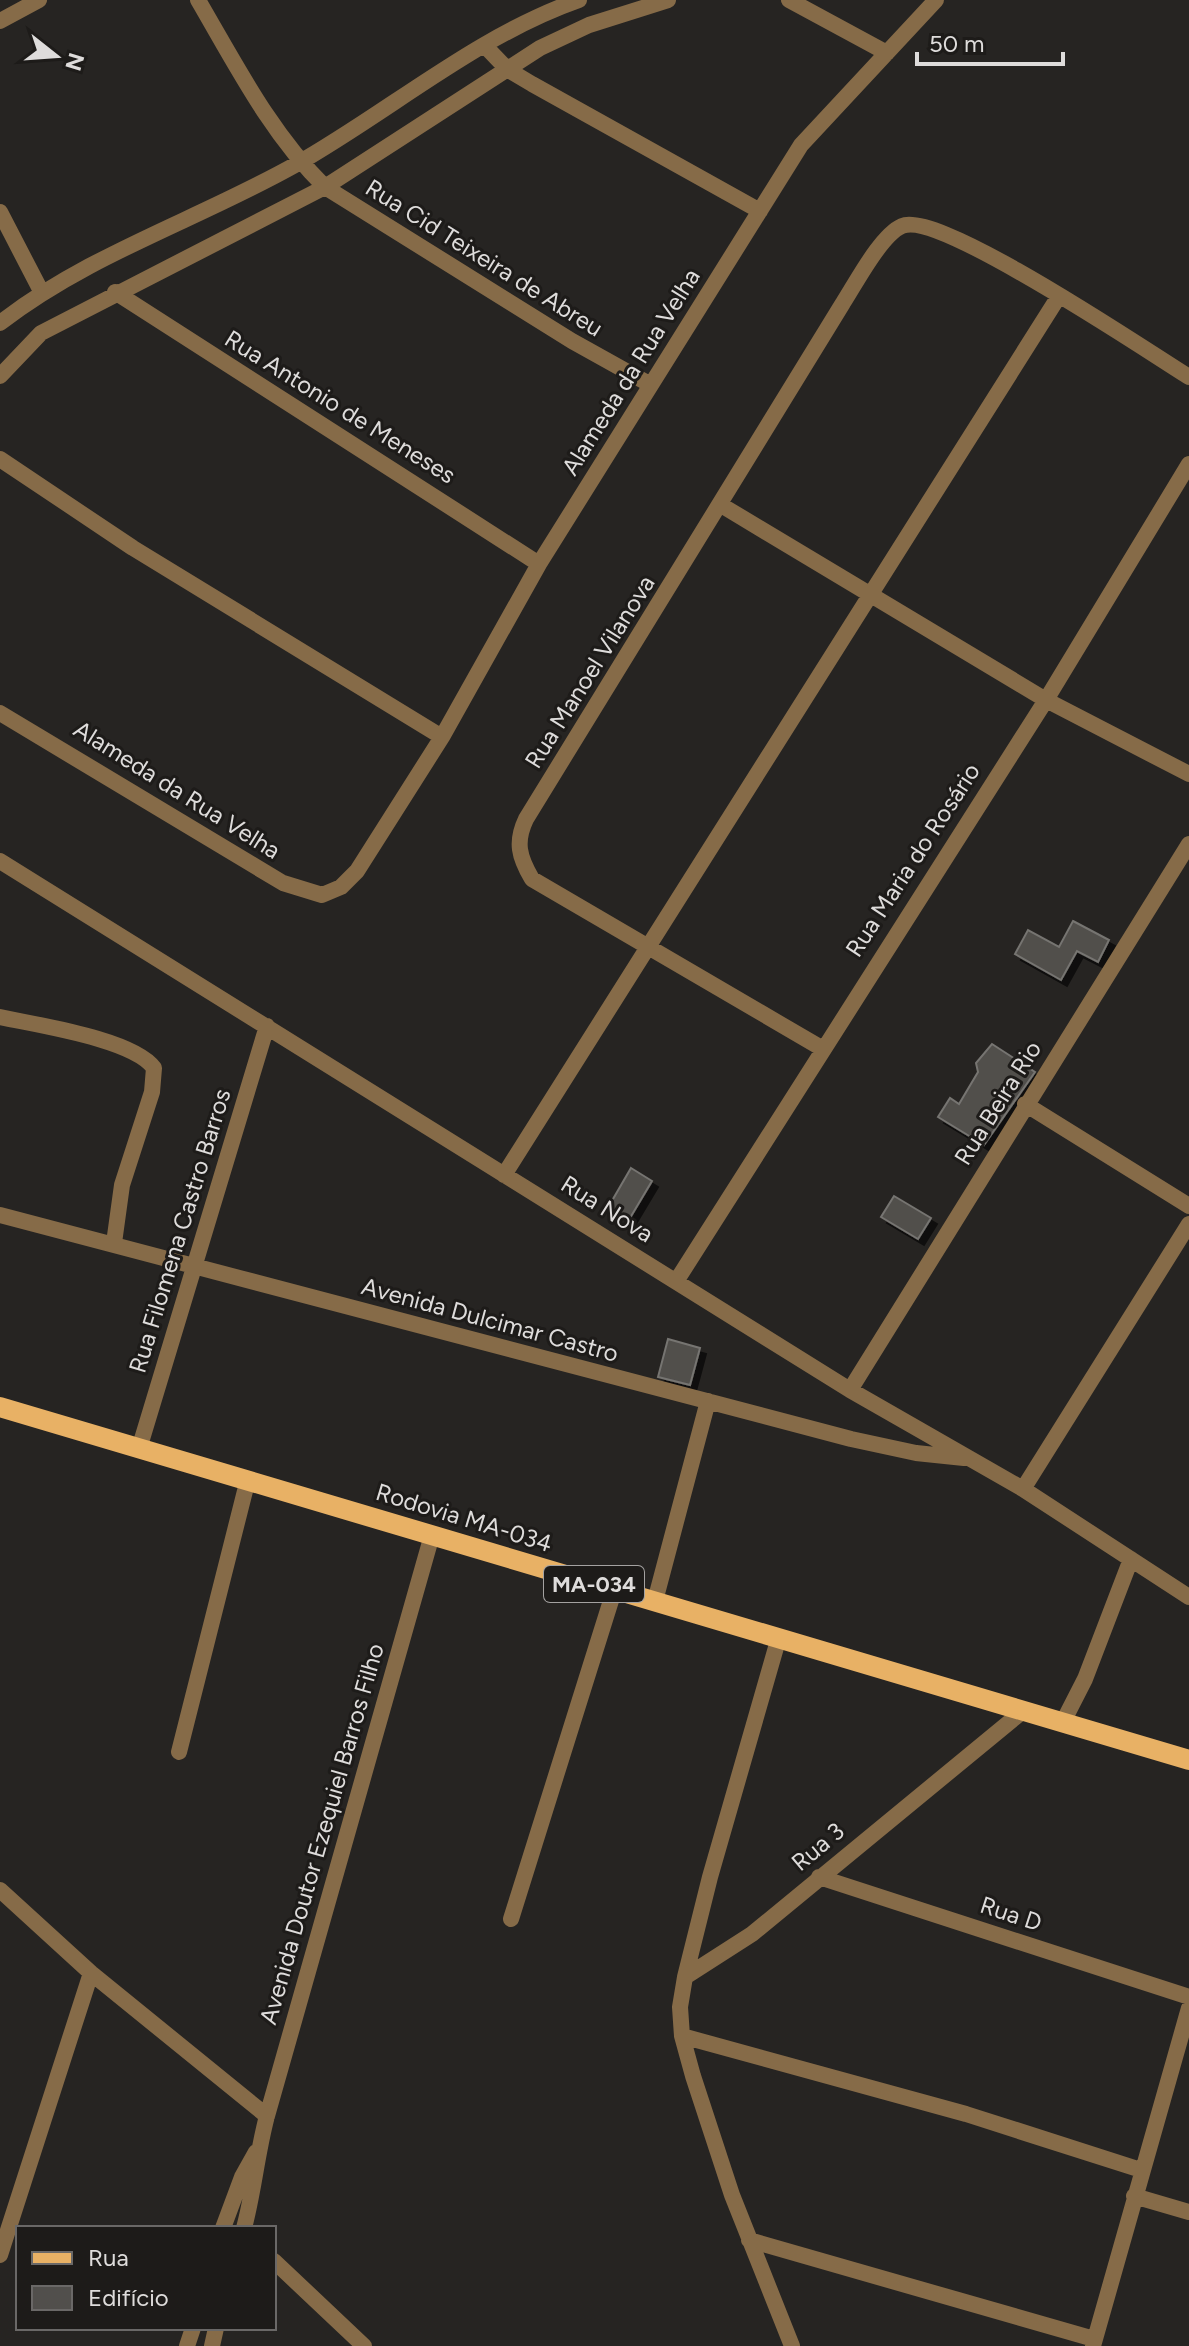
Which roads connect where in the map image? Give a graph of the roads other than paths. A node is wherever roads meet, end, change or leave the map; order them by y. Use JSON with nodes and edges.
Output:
{"nodes":[{"id":1,"x":39,"y":0,"type":"edge"},
{"id":2,"x":198,"y":0,"type":"edge"},
{"id":3,"x":668,"y":0,"type":"edge"},
{"id":4,"x":789,"y":0,"type":"edge"},
{"id":5,"x":936,"y":0,"type":"edge"},
{"id":6,"x":575,"y":1,"type":"edge"},
{"id":7,"x":0,"y":21,"type":"edge"},
{"id":8,"x":485,"y":46,"type":"junction"},
{"id":9,"x":887,"y":53,"type":"junction"},
{"id":10,"x":507,"y":69,"type":"junction"},
{"id":11,"x":299,"y":163,"type":"junction"},
{"id":12,"x":325,"y":187,"type":"junction"},
{"id":13,"x":760,"y":211,"type":"junction"},
{"id":14,"x":0,"y":212,"type":"edge"},
{"id":15,"x":41,"y":291,"type":"junction"},
{"id":16,"x":115,"y":292,"type":"junction"},
{"id":17,"x":1059,"y":296,"type":"junction"},
{"id":18,"x":0,"y":323,"type":"edge"},
{"id":19,"x":0,"y":376,"type":"edge"},
{"id":20,"x":1189,"y":377,"type":"edge"},
{"id":21,"x":651,"y":385,"type":"junction"},
{"id":22,"x":0,"y":459,"type":"edge"},
{"id":23,"x":1189,"y":464,"type":"edge"},
{"id":24,"x":721,"y":505,"type":"junction"},
{"id":25,"x":539,"y":564,"type":"junction"},
{"id":26,"x":872,"y":597,"type":"junction"},
{"id":27,"x":1046,"y":700,"type":"junction"},
{"id":28,"x":0,"y":713,"type":"edge"},
{"id":29,"x":442,"y":737,"type":"junction"},
{"id":30,"x":1189,"y":774,"type":"edge"},
{"id":31,"x":1189,"y":844,"type":"edge"},
{"id":32,"x":0,"y":861,"type":"edge"},
{"id":33,"x":651,"y":947,"type":"junction"},
{"id":34,"x":0,"y":1017,"type":"edge"},
{"id":35,"x":267,"y":1026,"type":"junction"},
{"id":36,"x":823,"y":1049,"type":"junction"},
{"id":37,"x":1025,"y":1104,"type":"junction"},
{"id":38,"x":504,"y":1175,"type":"junction"},
{"id":39,"x":1189,"y":1206,"type":"edge"},
{"id":40,"x":0,"y":1215,"type":"edge"},
{"id":41,"x":1189,"y":1224,"type":"edge"},
{"id":42,"x":114,"y":1243,"type":"junction"},
{"id":43,"x":194,"y":1266,"type":"junction"},
{"id":44,"x":677,"y":1280,"type":"junction"},
{"id":45,"x":850,"y":1390,"type":"junction"},
{"id":46,"x":708,"y":1401,"type":"junction"},
{"id":47,"x":0,"y":1407,"type":"edge"},
{"id":48,"x":139,"y":1449,"type":"junction"},
{"id":49,"x":970,"y":1458,"type":"junction"},
{"id":50,"x":247,"y":1483,"type":"junction"},
{"id":51,"x":1023,"y":1489,"type":"junction"},
{"id":52,"x":432,"y":1535,"type":"junction"},
{"id":53,"x":1131,"y":1559,"type":"junction"},
{"id":54,"x":614,"y":1591,"type":"junction"},
{"id":55,"x":1189,"y":1597,"type":"edge"},
{"id":56,"x":655,"y":1601,"type":"junction"},
{"id":57,"x":779,"y":1637,"type":"junction"},
{"id":58,"x":1023,"y":1711,"type":"junction"},
{"id":59,"x":1063,"y":1722,"type":"junction"},
{"id":60,"x":179,"y":1752,"type":"dead end"},
{"id":61,"x":1189,"y":1760,"type":"edge"},
{"id":62,"x":819,"y":1877,"type":"junction"},
{"id":63,"x":0,"y":1890,"type":"edge"},
{"id":64,"x":511,"y":1919,"type":"dead end"},
{"id":65,"x":91,"y":1973,"type":"junction"},
{"id":66,"x":685,"y":1977,"type":"junction"},
{"id":67,"x":1189,"y":1997,"type":"edge"},
{"id":68,"x":1189,"y":2008,"type":"edge"},
{"id":69,"x":682,"y":2036,"type":"junction"},
{"id":70,"x":267,"y":2116,"type":"junction"},
{"id":71,"x":259,"y":2147,"type":"junction"},
{"id":72,"x":1141,"y":2170,"type":"junction"},
{"id":73,"x":1134,"y":2196,"type":"junction"},
{"id":74,"x":1189,"y":2212,"type":"edge"},
{"id":75,"x":224,"y":2226,"type":"edge"},
{"id":76,"x":245,"y":2226,"type":"edge"},
{"id":77,"x":749,"y":2240,"type":"junction"},
{"id":78,"x":0,"y":2255,"type":"edge"},
{"id":79,"x":276,"y":2263,"type":"edge"},
{"id":80,"x":1094,"y":2342,"type":"edge"},
{"id":81,"x":364,"y":2346,"type":"edge"},
{"id":82,"x":792,"y":2346,"type":"edge"}],
"edges":[{"from":1,"to":7,"type":"street"},
{"from":2,"to":11,"type":"street","name":"Rua Cid Teixeira de Abreu"},
{"from":3,"to":10,"type":"street"},
{"from":4,"to":9,"type":"street"},
{"from":5,"to":9,"type":"street","name":"Alameda da Rua Velha"},
{"from":6,"to":8,"type":"street"},
{"from":8,"to":10,"type":"street"},
{"from":8,"to":11,"type":"street"},
{"from":9,"to":13,"type":"street","name":"Alameda da Rua Velha"},
{"from":10,"to":12,"type":"street"},
{"from":10,"to":13,"type":"street"},
{"from":11,"to":12,"type":"street","name":"Rua Cid Teixeira de Abreu"},
{"from":11,"to":15,"type":"street"},
{"from":12,"to":16,"type":"street"},
{"from":12,"to":21,"type":"street","name":"Rua Cid Teixeira de Abreu"},
{"from":13,"to":21,"type":"street","name":"Alameda da Rua Velha"},
{"from":14,"to":15,"type":"street"},
{"from":15,"to":18,"type":"street"},
{"from":16,"to":19,"type":"street"},
{"from":16,"to":25,"type":"street","name":"Rua Antonio de Meneses"},
{"from":17,"to":20,"type":"street"},
{"from":17,"to":24,"type":"street","name":"Rua Manoel Vilanova"},
{"from":17,"to":26,"type":"street"},
{"from":21,"to":25,"type":"street","name":"Alameda da Rua Velha"},
{"from":22,"to":29,"type":"street"},
{"from":23,"to":27,"type":"street","name":"Rua Maria do Rosário"},
{"from":24,"to":26,"type":"street"},
{"from":24,"to":33,"type":"street","name":"Rua Manoel Vilanova"},
{"from":25,"to":29,"type":"street","name":"Alameda da Rua Velha"},
{"from":26,"to":27,"type":"street"},
{"from":26,"to":33,"type":"street"},
{"from":27,"to":30,"type":"street"},
{"from":27,"to":36,"type":"street","name":"Rua Maria do Rosário"},
{"from":28,"to":29,"type":"street","name":"Alameda da Rua Velha"},
{"from":31,"to":37,"type":"street","name":"Rua Beira Rio"},
{"from":32,"to":35,"type":"street","name":"Rua Nova"},
{"from":33,"to":36,"type":"street","name":"Rua Manoel Vilanova"},
{"from":33,"to":38,"type":"street"},
{"from":34,"to":42,"type":"street"},
{"from":35,"to":38,"type":"street","name":"Rua Nova"},
{"from":35,"to":43,"type":"street","name":"Rua Filomena Castro Barros"},
{"from":36,"to":44,"type":"street","name":"Rua Maria do Rosário"},
{"from":37,"to":39,"type":"street"},
{"from":37,"to":45,"type":"street","name":"Rua Beira Rio"},
{"from":38,"to":44,"type":"street","name":"Rua Nova"},
{"from":40,"to":42,"type":"street","name":"Avenida Dulcimar Castro"},
{"from":41,"to":51,"type":"street"},
{"from":42,"to":43,"type":"street","name":"Avenida Dulcimar Castro"},
{"from":43,"to":46,"type":"street","name":"Avenida Dulcimar Castro"},
{"from":43,"to":48,"type":"street","name":"Rua Filomena Castro Barros"},
{"from":44,"to":45,"type":"street","name":"Rua Nova"},
{"from":45,"to":49,"type":"street","name":"Rua Nova"},
{"from":46,"to":49,"type":"street","name":"Avenida Dulcimar Castro"},
{"from":46,"to":56,"type":"street"},
{"from":47,"to":48,"type":"main road","name":"Rodovia MA-034","number":"MA-034"},
{"from":48,"to":50,"type":"main road","name":"Rodovia MA-034","number":"MA-034"},
{"from":49,"to":51,"type":"street","name":"Rua Nova"},
{"from":50,"to":52,"type":"main road","name":"Rodovia MA-034","number":"MA-034"},
{"from":50,"to":60,"type":"street"},
{"from":51,"to":53,"type":"street","name":"Rua Nova"},
{"from":52,"to":54,"type":"main road","name":"Rodovia MA-034","number":"MA-034"},
{"from":52,"to":70,"type":"street","name":"Avenida Doutor Ezequiel Barros Filho"},
{"from":53,"to":55,"type":"street","name":"Rua Nova"},
{"from":53,"to":59,"type":"street"},
{"from":54,"to":56,"type":"main road","name":"Rodovia MA-034","number":"MA-034"},
{"from":54,"to":64,"type":"street"},
{"from":56,"to":57,"type":"main road","name":"Rodovia MA-034","number":"MA-034"},
{"from":57,"to":58,"type":"main road","name":"Rodovia MA-034","number":"MA-034"},
{"from":57,"to":66,"type":"street"},
{"from":58,"to":59,"type":"main road","name":"Rodovia MA-034","number":"MA-034"},
{"from":58,"to":62,"type":"street","name":"Rua 3"},
{"from":59,"to":61,"type":"main road","name":"Rodovia MA-034","number":"MA-034"},
{"from":62,"to":66,"type":"street","name":"Rua 3"},
{"from":62,"to":67,"type":"street","name":"Rua D"},
{"from":63,"to":65,"type":"street"},
{"from":65,"to":70,"type":"street"},
{"from":65,"to":78,"type":"street"},
{"from":66,"to":69,"type":"street"},
{"from":68,"to":72,"type":"street"},
{"from":69,"to":72,"type":"street"},
{"from":69,"to":77,"type":"street"},
{"from":70,"to":71,"type":"street","name":"Avenida Doutor Ezequiel Barros Filho"},
{"from":71,"to":75,"type":"street","name":"Avenida Doutor Ezequiel Barros Filho"},
{"from":71,"to":76,"type":"street","name":"Avenida Doutor Ezequiel Barros Filho"},
{"from":72,"to":73,"type":"street"},
{"from":73,"to":74,"type":"street"},
{"from":73,"to":80,"type":"street"},
{"from":77,"to":80,"type":"street"},
{"from":77,"to":82,"type":"street"},
{"from":79,"to":81,"type":"street"}]}
